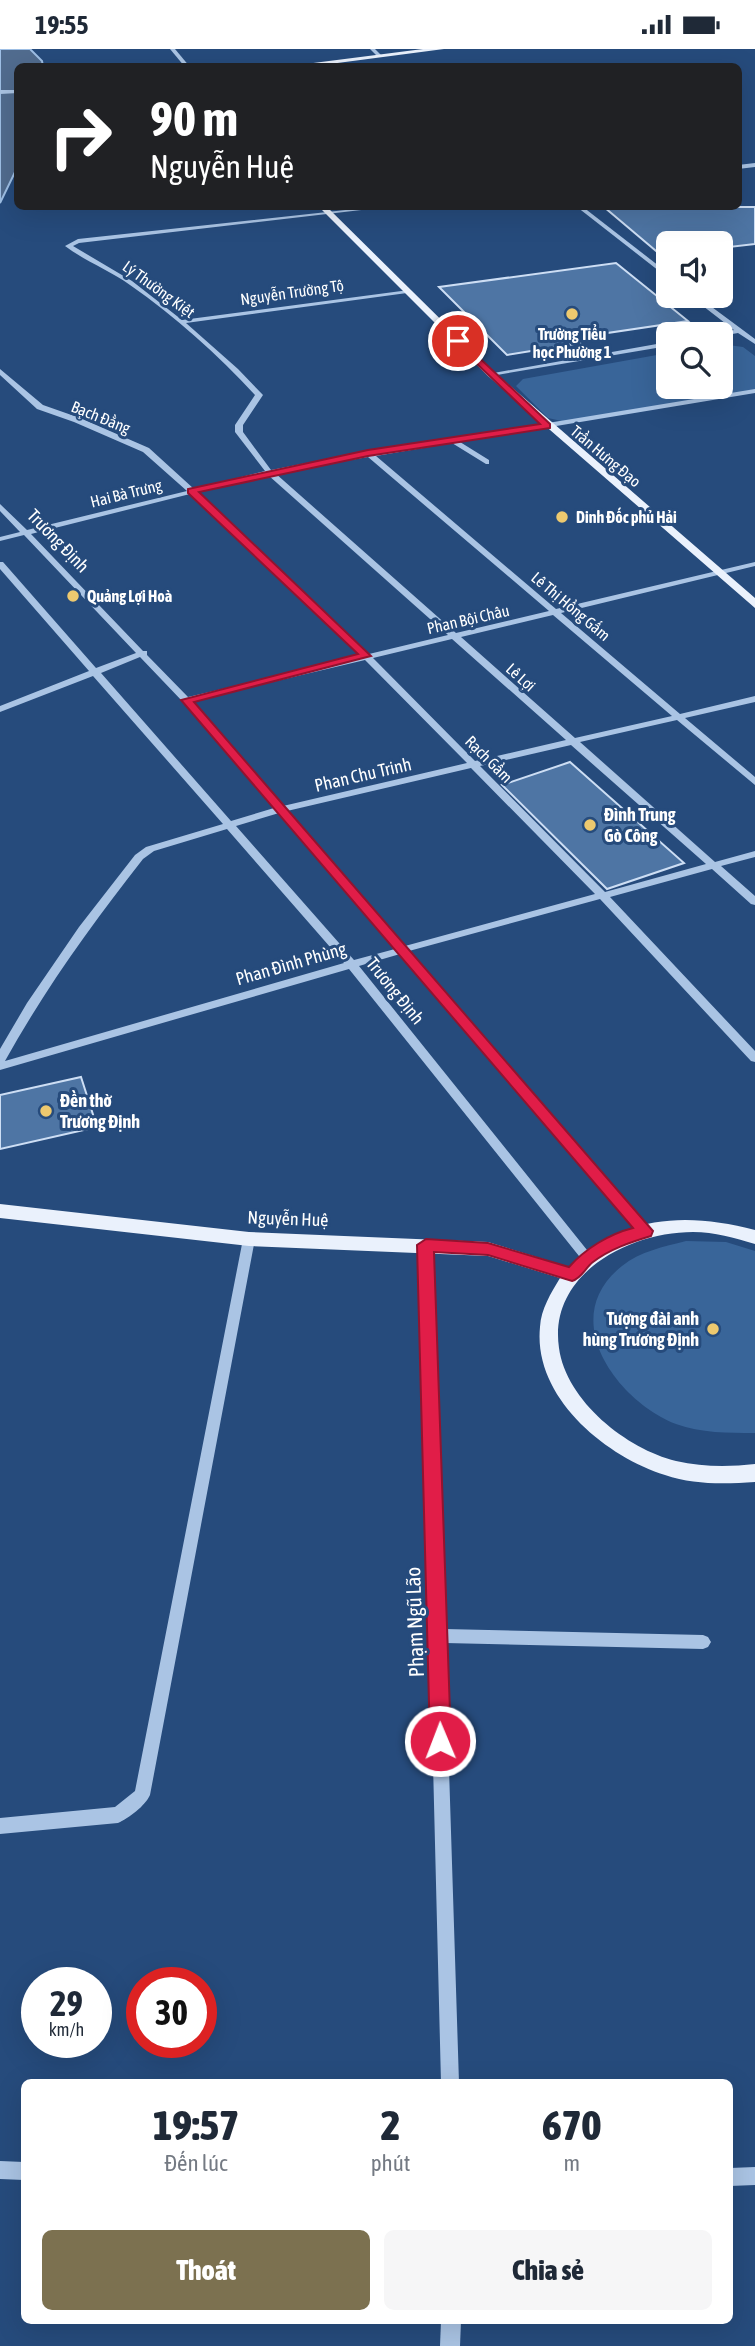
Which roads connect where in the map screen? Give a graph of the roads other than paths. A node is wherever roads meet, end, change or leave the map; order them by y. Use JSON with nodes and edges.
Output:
{"nodes":[{"id":1,"x":172,"y":49,"type":"edge"},
{"id":2,"x":372,"y":49,"type":"edge"},
{"id":3,"x":441,"y":49,"type":"edge"},
{"id":4,"x":429,"y":50,"type":"edge"},
{"id":5,"x":380,"y":56,"type":"junction"},
{"id":6,"x":184,"y":63,"type":"edge"},
{"id":7,"x":320,"y":63,"type":"edge"},
{"id":8,"x":326,"y":210,"type":"edge"},
{"id":9,"x":584,"y":210,"type":"edge"},
{"id":10,"x":656,"y":267,"type":"edge"},
{"id":11,"x":407,"y":291,"type":"junction"},
{"id":12,"x":708,"y":308,"type":"edge"},
{"id":13,"x":181,"y":322,"type":"junction"},
{"id":14,"x":738,"y":331,"type":"junction"},
{"id":15,"x":733,"y":332,"type":"edge"},
{"id":16,"x":755,"y":342,"type":"edge"},
{"id":17,"x":656,"y":346,"type":"edge"},
{"id":18,"x":0,"y":371,"type":"edge"},
{"id":19,"x":491,"y":374,"type":"junction"},
{"id":20,"x":755,"y":391,"type":"edge"},
{"id":21,"x":547,"y":426,"type":"junction"},
{"id":22,"x":452,"y":440,"type":"junction"},
{"id":23,"x":368,"y":453,"type":"junction"},
{"id":24,"x":486,"y":462,"type":"dead end"},
{"id":25,"x":270,"y":472,"type":"junction"},
{"id":26,"x":191,"y":491,"type":"junction"},
{"id":27,"x":0,"y":506,"type":"edge"},
{"id":28,"x":26,"y":532,"type":"junction"},
{"id":29,"x":0,"y":538,"type":"edge"},
{"id":30,"x":0,"y":564,"type":"edge"},
{"id":31,"x":755,"y":564,"type":"edge"},
{"id":32,"x":719,"y":572,"type":"junction"},
{"id":33,"x":755,"y":604,"type":"edge"},
{"id":34,"x":557,"y":613,"type":"junction"},
{"id":35,"x":454,"y":636,"type":"junction"},
{"id":36,"x":144,"y":653,"type":"junction"},
{"id":37,"x":366,"y":656,"type":"junction"},
{"id":38,"x":96,"y":671,"type":"junction"},
{"id":39,"x":755,"y":699,"type":"edge"},
{"id":40,"x":186,"y":700,"type":"junction"},
{"id":41,"x":0,"y":709,"type":"edge"},
{"id":42,"x":680,"y":718,"type":"junction"},
{"id":43,"x":572,"y":742,"type":"junction"},
{"id":44,"x":474,"y":767,"type":"junction"},
{"id":45,"x":755,"y":782,"type":"edge"},
{"id":46,"x":283,"y":809,"type":"junction"},
{"id":47,"x":227,"y":824,"type":"junction"},
{"id":48,"x":755,"y":854,"type":"edge"},
{"id":49,"x":715,"y":865,"type":"junction"},
{"id":50,"x":603,"y":896,"type":"junction"},
{"id":51,"x":755,"y":902,"type":"edge"},
{"id":52,"x":402,"y":950,"type":"junction"},
{"id":53,"x":352,"y":965,"type":"junction"},
{"id":54,"x":755,"y":1058,"type":"edge"},
{"id":55,"x":0,"y":1059,"type":"edge"},
{"id":56,"x":0,"y":1066,"type":"edge"},
{"id":57,"x":0,"y":1212,"type":"edge"},
{"id":58,"x":645,"y":1231,"type":"junction"},
{"id":59,"x":755,"y":1237,"type":"edge"},
{"id":60,"x":249,"y":1240,"type":"junction"},
{"id":61,"x":426,"y":1245,"type":"junction"},
{"id":62,"x":587,"y":1258,"type":"junction"},
{"id":63,"x":572,"y":1275,"type":"junction"},
{"id":64,"x":755,"y":1473,"type":"edge"},
{"id":65,"x":438,"y":1636,"type":"junction"},
{"id":66,"x":703,"y":1642,"type":"dead end"},
{"id":67,"x":0,"y":1826,"type":"edge"},
{"id":68,"x":450,"y":2079,"type":"edge"},
{"id":69,"x":0,"y":2170,"type":"edge"},
{"id":70,"x":21,"y":2171,"type":"edge"},
{"id":71,"x":755,"y":2176,"type":"edge"},
{"id":72,"x":733,"y":2177,"type":"edge"},
{"id":73,"x":451,"y":2324,"type":"edge"},
{"id":74,"x":450,"y":2346,"type":"edge"}],
"edges":[{"from":1,"to":6,"type":"street"},
{"from":2,"to":5,"type":"street"},
{"from":3,"to":4,"type":"main road"},
{"from":4,"to":5,"type":"main road"},
{"from":5,"to":7,"type":"main road"},
{"from":8,"to":11,"type":"main road","name":"Trần Hưng Đạo"},
{"from":8,"to":13,"type":"street","name":"Lý Thường Kiệt"},
{"from":9,"to":10,"type":"street"},
{"from":11,"to":13,"type":"street","name":"Nguyễn Trường Tộ"},
{"from":11,"to":19,"type":"main road","name":"Trần Hưng Đạo"},
{"from":12,"to":14,"type":"street"},
{"from":13,"to":25,"type":"street","name":"Lý Thường Kiệt"},
{"from":14,"to":15,"type":"street"},
{"from":14,"to":16,"type":"street"},
{"from":17,"to":19,"type":"street"},
{"from":18,"to":26,"type":"street","name":"Bạch Đằng"},
{"from":19,"to":21,"type":"main road","name":"Trần Hưng Đạo"},
{"from":20,"to":21,"type":"street","name":"Hai Bà Trưng"},
{"from":21,"to":22,"type":"street","name":"Hai Bà Trưng"},
{"from":21,"to":32,"type":"main road","name":"Trần Hưng Đạo"},
{"from":22,"to":23,"type":"street","name":"Hai Bà Trưng"},
{"from":22,"to":24,"type":"street"},
{"from":23,"to":25,"type":"street","name":"Hai Bà Trưng"},
{"from":23,"to":34,"type":"street","name":"Lê Thị Hồng Gấm"},
{"from":25,"to":26,"type":"street","name":"Hai Bà Trưng"},
{"from":25,"to":35,"type":"street","name":"Lê Lợi"},
{"from":26,"to":28,"type":"street","name":"Hai Bà Trưng"},
{"from":26,"to":37,"type":"street","name":"Rạch Gầm"},
{"from":27,"to":28,"type":"street","name":"Trương Định"},
{"from":28,"to":29,"type":"street","name":"Hai Bà Trưng"},
{"from":28,"to":36,"type":"street","name":"Trương Định"},
{"from":30,"to":38,"type":"street","name":"Trương Định"},
{"from":31,"to":32,"type":"street","name":"Phan Bội Châu"},
{"from":32,"to":33,"type":"main road","name":"Trần Hưng Đạo"},
{"from":32,"to":34,"type":"street","name":"Phan Bội Châu"},
{"from":34,"to":35,"type":"street","name":"Phan Bội Châu"},
{"from":34,"to":42,"type":"street","name":"Lê Thị Hồng Gấm"},
{"from":35,"to":37,"type":"street","name":"Phan Bội Châu"},
{"from":35,"to":43,"type":"street","name":"Lê Lợi"},
{"from":36,"to":38,"type":"street"},
{"from":36,"to":40,"type":"street","name":"Trương Định"},
{"from":37,"to":40,"type":"street","name":"Phan Bội Châu"},
{"from":37,"to":44,"type":"street","name":"Rạch Gầm"},
{"from":38,"to":41,"type":"street"},
{"from":38,"to":47,"type":"street","name":"Trương Định"},
{"from":39,"to":42,"type":"street","name":"Phan Chu Trinh"},
{"from":40,"to":46,"type":"street","name":"Trương Định"},
{"from":42,"to":43,"type":"street","name":"Phan Chu Trinh"},
{"from":42,"to":45,"type":"street","name":"Lê Thị Hồng Gấm"},
{"from":43,"to":44,"type":"street","name":"Phan Chu Trinh"},
{"from":43,"to":49,"type":"street","name":"Lê Lợi"},
{"from":44,"to":46,"type":"street","name":"Phan Chu Trinh"},
{"from":44,"to":50,"type":"street","name":"Rạch Gầm"},
{"from":46,"to":47,"type":"street","name":"Phan Chu Trinh"},
{"from":46,"to":52,"type":"street","name":"Trương Định"},
{"from":47,"to":53,"type":"street","name":"Trương Định"},
{"from":47,"to":55,"type":"street","name":"Phan Chu Trinh"},
{"from":48,"to":49,"type":"street","name":"Phan Đình Phùng"},
{"from":49,"to":50,"type":"street","name":"Phan Đình Phùng"},
{"from":49,"to":51,"type":"street","name":"Lê Lợi"},
{"from":50,"to":52,"type":"street","name":"Phan Đình Phùng"},
{"from":50,"to":54,"type":"street","name":"Rạch Gầm"},
{"from":52,"to":53,"type":"street","name":"Phan Đình Phùng"},
{"from":52,"to":58,"type":"street","name":"Trương Định"},
{"from":53,"to":56,"type":"street","name":"Phan Đình Phùng"},
{"from":53,"to":62,"type":"street","name":"Trương Định"},
{"from":57,"to":60,"type":"main road","name":"Nguyễn Huệ"},
{"from":58,"to":59,"type":"main road"},
{"from":58,"to":62,"type":"main road"},
{"from":60,"to":61,"type":"main road","name":"Nguyễn Huệ"},
{"from":60,"to":67,"type":"street"},
{"from":61,"to":63,"type":"main road","name":"Nguyễn Huệ"},
{"from":61,"to":65,"type":"street","name":"Phạm Ngũ Lão"},
{"from":62,"to":63,"type":"main road"},
{"from":63,"to":64,"type":"main road"},
{"from":65,"to":66,"type":"street"},
{"from":65,"to":68,"type":"street","name":"Phạm Ngũ Lão"},
{"from":69,"to":70,"type":"street"},
{"from":71,"to":72,"type":"street"},
{"from":73,"to":74,"type":"street"}]}
